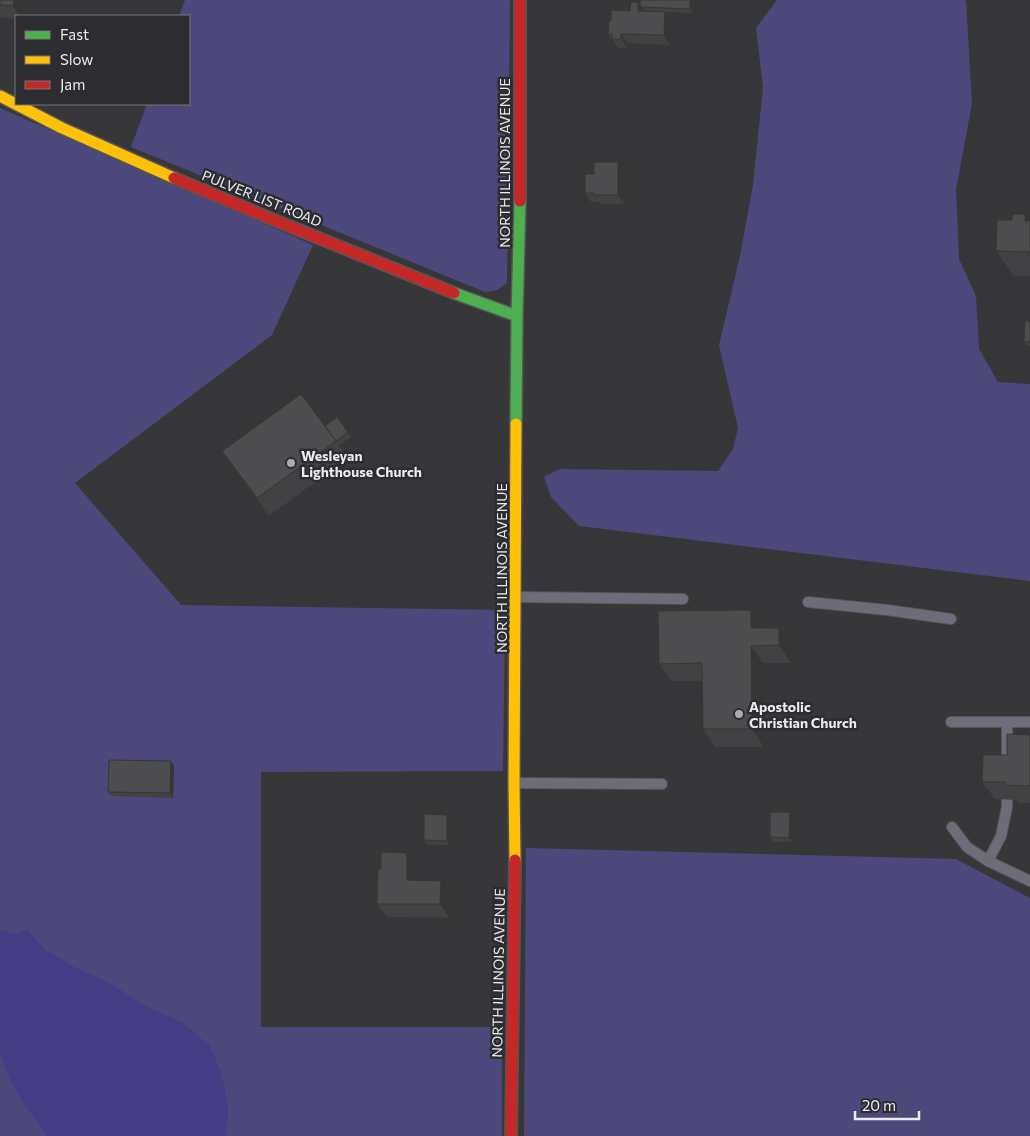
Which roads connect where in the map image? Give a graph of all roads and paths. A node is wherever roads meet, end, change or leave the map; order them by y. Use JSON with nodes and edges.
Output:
{"nodes":[{"id":1,"x":520,"y":0,"type":"edge"},
{"id":2,"x":0,"y":96,"type":"edge"},
{"id":3,"x":15,"y":104,"type":"edge"},
{"id":4,"x":17,"y":105,"type":"edge"},
{"id":5,"x":517,"y":316,"type":"junction"},
{"id":6,"x":515,"y":597,"type":"junction"},
{"id":7,"x":683,"y":599,"type":"dead end"},
{"id":8,"x":808,"y":602,"type":"dead end"},
{"id":9,"x":951,"y":619,"type":"dead end"},
{"id":10,"x":951,"y":722,"type":"dead end"},
{"id":11,"x":1007,"y":722,"type":"junction"},
{"id":12,"x":1030,"y":722,"type":"edge"},
{"id":13,"x":514,"y":783,"type":"junction"},
{"id":14,"x":662,"y":784,"type":"dead end"},
{"id":15,"x":952,"y":827,"type":"dead end"},
{"id":16,"x":988,"y":860,"type":"junction"},
{"id":17,"x":1030,"y":881,"type":"edge"},
{"id":18,"x":511,"y":1136,"type":"edge"}],
"edges":[{"from":1,"to":5,"type":"street","name":"NORTH ILLINOIS AVENUE"},
{"from":2,"to":3,"type":"street","name":"PULVER LIST ROAD"},
{"from":4,"to":5,"type":"street","name":"PULVER LIST ROAD"},
{"from":5,"to":6,"type":"street","name":"NORTH ILLINOIS AVENUE"},
{"from":6,"to":7,"type":"lane"},
{"from":6,"to":13,"type":"street","name":"NORTH ILLINOIS AVENUE"},
{"from":8,"to":9,"type":"lane"},
{"from":10,"to":11,"type":"lane"},
{"from":11,"to":12,"type":"lane"},
{"from":11,"to":16,"type":"lane"},
{"from":13,"to":14,"type":"lane"},
{"from":13,"to":18,"type":"street","name":"NORTH ILLINOIS AVENUE"},
{"from":15,"to":16,"type":"lane"},
{"from":16,"to":17,"type":"lane"}]}
